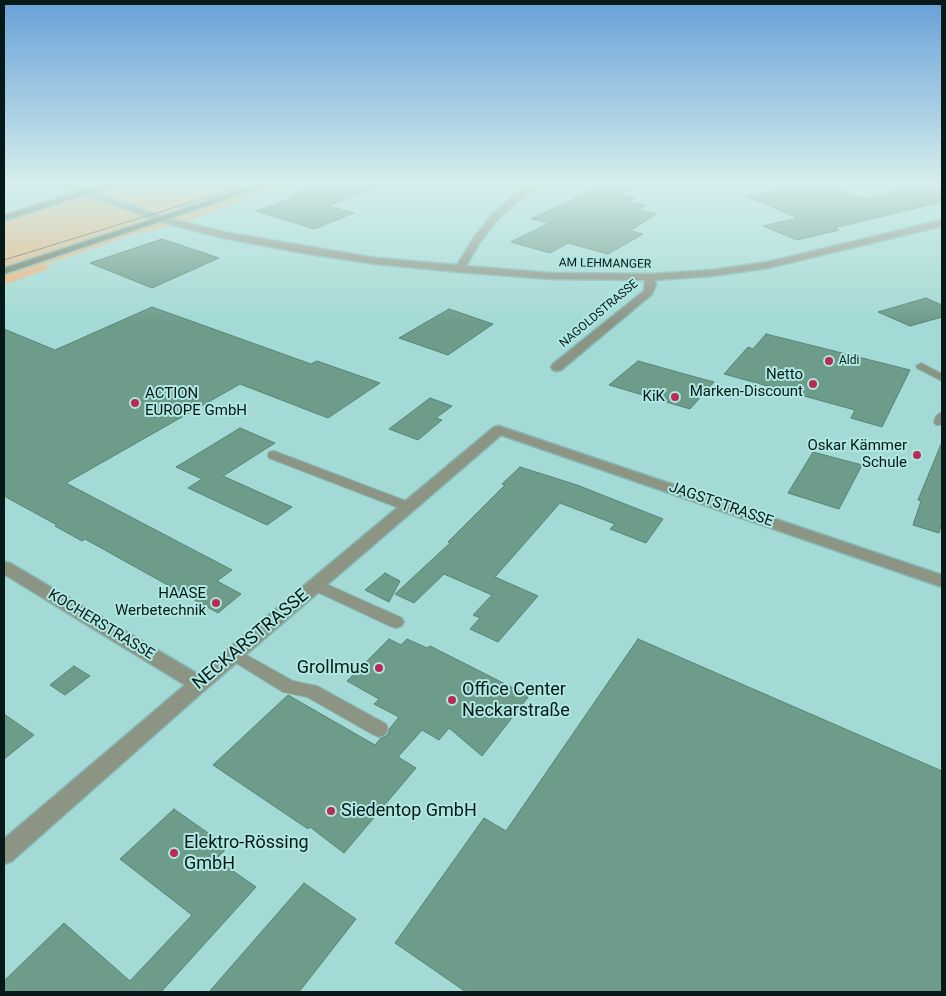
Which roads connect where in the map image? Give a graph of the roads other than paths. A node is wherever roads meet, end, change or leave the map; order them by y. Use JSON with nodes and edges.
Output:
{"nodes":[{"id":1,"x":134,"y":228,"type":"edge"},
{"id":2,"x":197,"y":228,"type":"edge"},
{"id":3,"x":486,"y":228,"type":"edge"},
{"id":4,"x":919,"y":228,"type":"edge"},
{"id":5,"x":459,"y":269,"type":"junction"},
{"id":6,"x":4,"y":271,"type":"edge"},
{"id":7,"x":650,"y":277,"type":"junction"},
{"id":8,"x":921,"y":366,"type":"dead end"},
{"id":9,"x":557,"y":367,"type":"dead end"},
{"id":10,"x":942,"y":378,"type":"edge"},
{"id":11,"x":499,"y":430,"type":"joint"},
{"id":12,"x":274,"y":454,"type":"dead end"},
{"id":13,"x":409,"y":507,"type":"junction"},
{"id":14,"x":4,"y":567,"type":"edge"},
{"id":15,"x":942,"y":581,"type":"edge"},
{"id":16,"x":317,"y":585,"type":"junction"},
{"id":17,"x":396,"y":622,"type":"dead end"},
{"id":18,"x":234,"y":654,"type":"junction"},
{"id":19,"x":199,"y":684,"type":"junction"},
{"id":20,"x":379,"y":729,"type":"dead end"},
{"id":21,"x":4,"y":853,"type":"edge"}],
"edges":[{"from":1,"to":6,"type":"main road"},
{"from":2,"to":5,"type":"street","name":"AM LEHMANGER"},
{"from":3,"to":5,"type":"street"},
{"from":4,"to":7,"type":"street","name":"AM LEHMANGER"},
{"from":5,"to":7,"type":"street","name":"AM LEHMANGER"},
{"from":7,"to":9,"type":"street","name":"NAGOLDSTRASSE"},
{"from":8,"to":10,"type":"lane"},
{"from":11,"to":13,"type":"street","name":"NECKARSTRASSE"},
{"from":11,"to":15,"type":"street","name":"JAGSTSTRASSE"},
{"from":12,"to":13,"type":"lane"},
{"from":13,"to":16,"type":"street","name":"NECKARSTRASSE"},
{"from":14,"to":19,"type":"street","name":"KOCHERSTRASSE"},
{"from":16,"to":17,"type":"lane"},
{"from":16,"to":18,"type":"street","name":"NECKARSTRASSE"},
{"from":18,"to":19,"type":"street","name":"NECKARSTRASSE"},
{"from":18,"to":20,"type":"lane"},
{"from":19,"to":21,"type":"street","name":"NECKARSTRASSE"}]}
